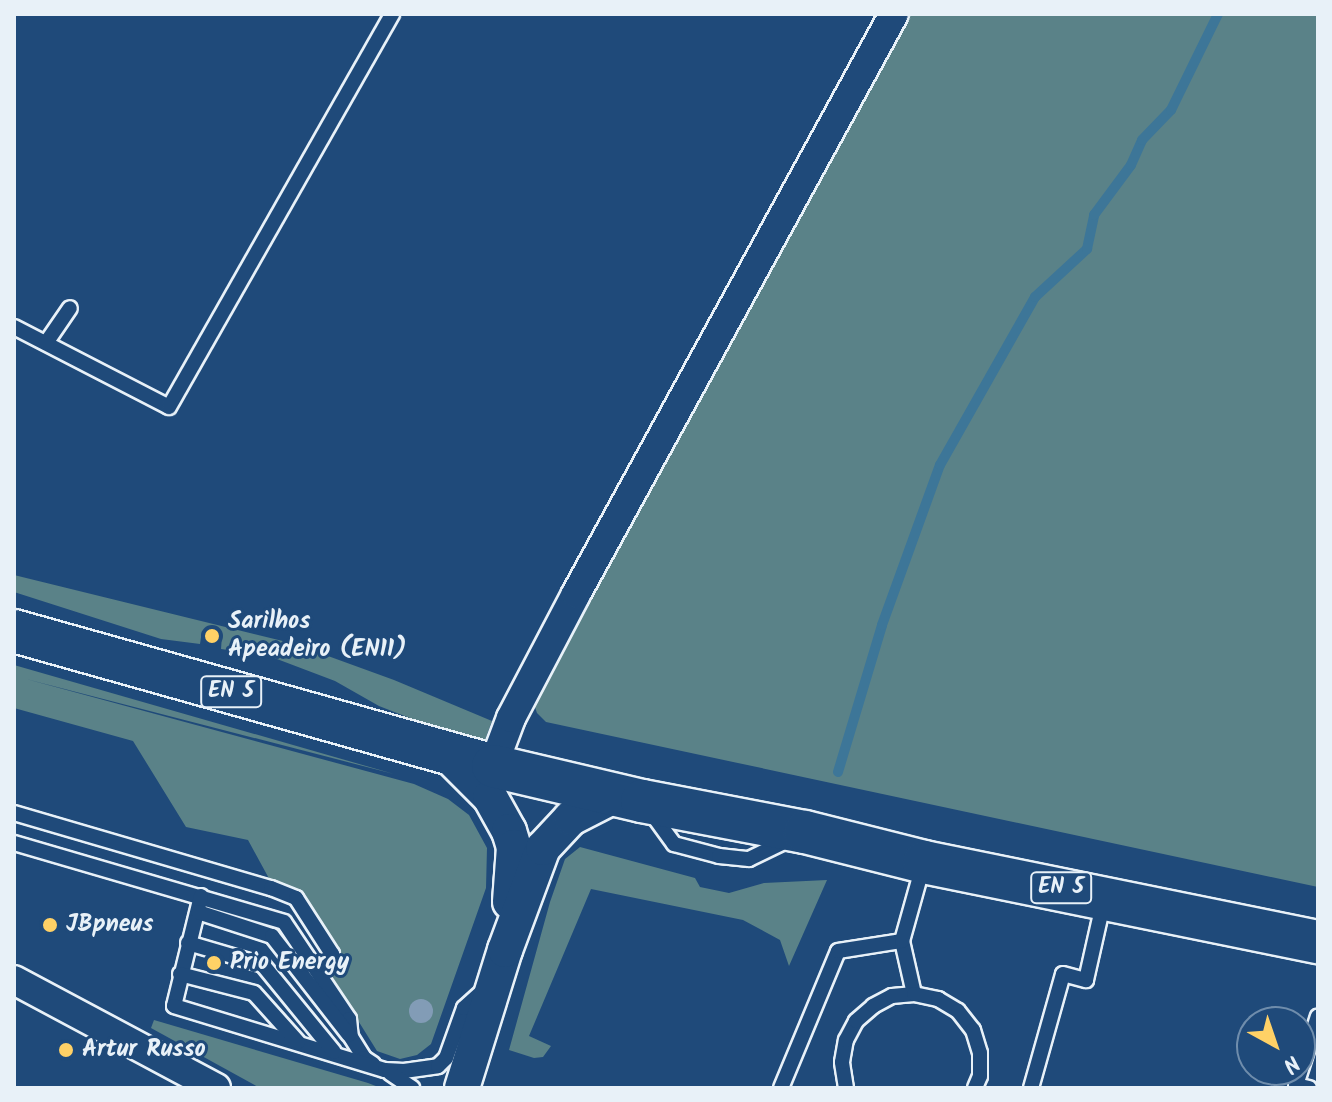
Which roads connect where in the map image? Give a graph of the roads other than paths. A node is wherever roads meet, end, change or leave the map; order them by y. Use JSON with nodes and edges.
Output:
{"nodes":[{"id":1,"x":392,"y":14,"type":"edge"},
{"id":2,"x":894,"y":14,"type":"edge"},
{"id":3,"x":70,"y":308,"type":"dead end"},
{"id":4,"x":14,"y":327,"type":"edge"},
{"id":5,"x":46,"y":343,"type":"junction"},
{"id":6,"x":14,"y":631,"type":"edge"},
{"id":7,"x":447,"y":754,"type":"junction"},
{"id":8,"x":493,"y":766,"type":"junction"},
{"id":9,"x":629,"y":798,"type":"junction"},
{"id":10,"x":14,"y":813,"type":"edge"},
{"id":11,"x":14,"y":843,"type":"edge"},
{"id":12,"x":924,"y":862,"type":"junction"},
{"id":13,"x":201,"y":896,"type":"junction"},
{"id":14,"x":1104,"y":896,"type":"junction"},
{"id":15,"x":198,"y":912,"type":"junction"},
{"id":16,"x":902,"y":941,"type":"junction"},
{"id":17,"x":1318,"y":942,"type":"edge"},
{"id":18,"x":188,"y":943,"type":"junction"},
{"id":19,"x":500,"y":965,"type":"junction"},
{"id":20,"x":180,"y":974,"type":"junction"},
{"id":21,"x":321,"y":978,"type":"junction"},
{"id":22,"x":14,"y":980,"type":"edge"},
{"id":23,"x":914,"y":994,"type":"junction"},
{"id":24,"x":1318,"y":1016,"type":"edge"},
{"id":25,"x":351,"y":1037,"type":"junction"},
{"id":26,"x":298,"y":1042,"type":"junction"},
{"id":27,"x":334,"y":1053,"type":"junction"},
{"id":28,"x":381,"y":1068,"type":"junction"},
{"id":29,"x":216,"y":1088,"type":"edge"},
{"id":30,"x":412,"y":1088,"type":"edge"},
{"id":31,"x":462,"y":1088,"type":"edge"},
{"id":32,"x":781,"y":1088,"type":"edge"},
{"id":33,"x":846,"y":1088,"type":"edge"},
{"id":34,"x":975,"y":1088,"type":"edge"},
{"id":35,"x":1031,"y":1088,"type":"edge"},
{"id":36,"x":1309,"y":1088,"type":"edge"}],
"edges":[{"from":1,"to":5,"type":"lane"},
{"from":2,"to":8,"type":"street"},
{"from":3,"to":5,"type":"lane"},
{"from":4,"to":5,"type":"lane"},
{"from":6,"to":7,"type":"main road","number":"EN 5"},
{"from":7,"to":8,"type":"main road","number":"EN 5"},
{"from":7,"to":19,"type":"street"},
{"from":8,"to":9,"type":"main road","number":"EN 5"},
{"from":9,"to":12,"type":"main road","number":"EN 5"},
{"from":9,"to":19,"type":"street"},
{"from":10,"to":21,"type":"lane"},
{"from":11,"to":13,"type":"lane"},
{"from":12,"to":14,"type":"main road","number":"EN 5"},
{"from":12,"to":16,"type":"lane"},
{"from":13,"to":15,"type":"lane"},
{"from":13,"to":21,"type":"lane"},
{"from":14,"to":17,"type":"main road","number":"EN 5"},
{"from":14,"to":35,"type":"lane"},
{"from":15,"to":18,"type":"lane"},
{"from":15,"to":25,"type":"lane"},
{"from":16,"to":23,"type":"lane"},
{"from":16,"to":32,"type":"lane"},
{"from":18,"to":20,"type":"lane"},
{"from":18,"to":27,"type":"lane"},
{"from":19,"to":28,"type":"lane"},
{"from":19,"to":31,"type":"street"},
{"from":20,"to":26,"type":"lane"},
{"from":20,"to":26,"type":"lane"},
{"from":21,"to":25,"type":"lane"},
{"from":22,"to":29,"type":"street"},
{"from":23,"to":33,"type":"lane"},
{"from":23,"to":34,"type":"lane"},
{"from":24,"to":36,"type":"lane"},
{"from":25,"to":28,"type":"lane"},
{"from":26,"to":27,"type":"lane"},
{"from":27,"to":28,"type":"lane"},
{"from":28,"to":30,"type":"lane"}]}
